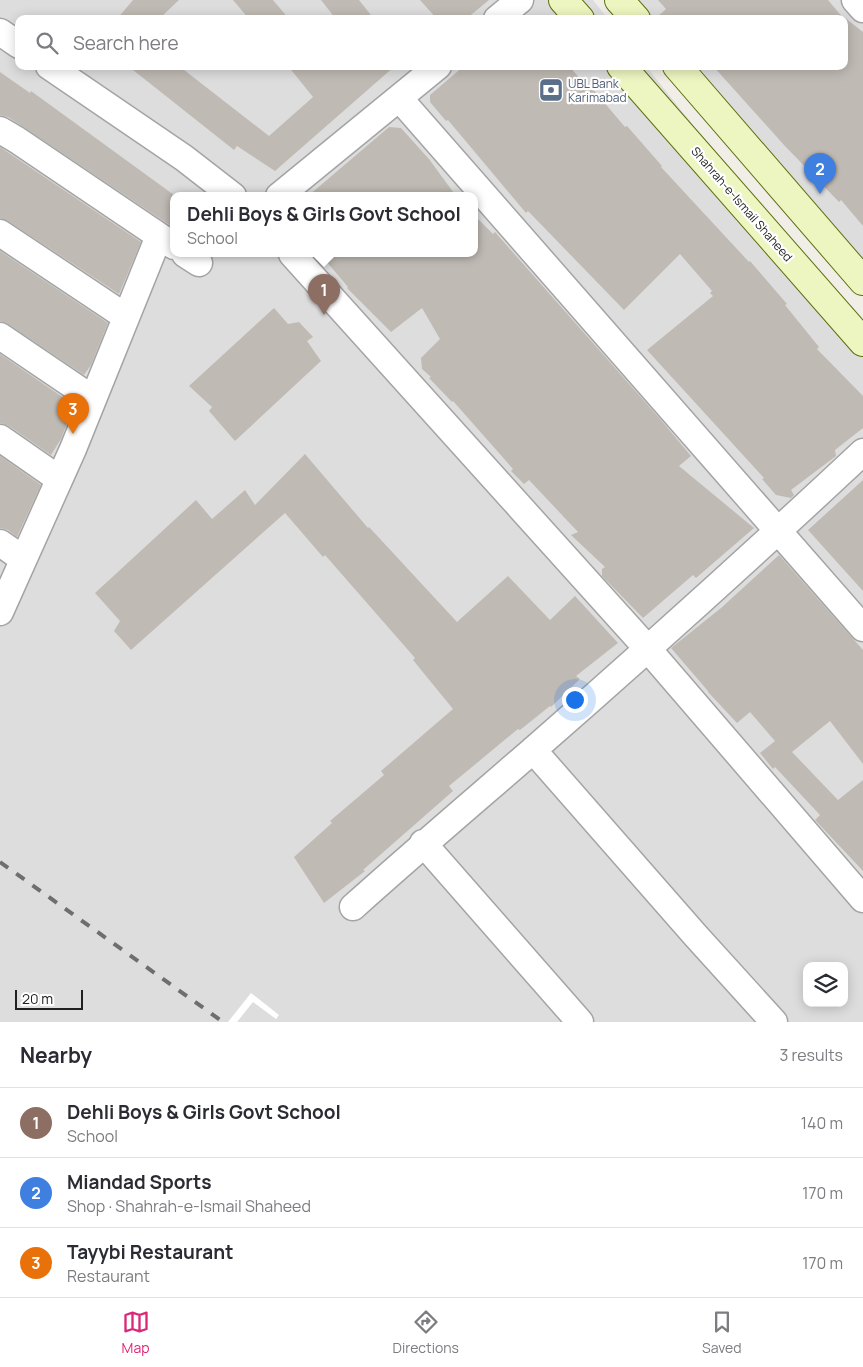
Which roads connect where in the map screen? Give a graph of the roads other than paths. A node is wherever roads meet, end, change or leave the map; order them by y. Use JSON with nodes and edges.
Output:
{"nodes":[{"id":1,"x":520,"y":0,"type":"edge"},
{"id":2,"x":563,"y":0,"type":"edge"},
{"id":3,"x":619,"y":0,"type":"edge"},
{"id":4,"x":855,"y":0,"type":"edge"},
{"id":5,"x":863,"y":10,"type":"edge"},
{"id":6,"x":502,"y":15,"type":"edge"},
{"id":7,"x":576,"y":15,"type":"edge"},
{"id":8,"x":632,"y":15,"type":"edge"},
{"id":9,"x":0,"y":32,"type":"edge"},
{"id":10,"x":15,"y":42,"type":"edge"},
{"id":11,"x":55,"y":70,"type":"edge"},
{"id":12,"x":433,"y":70,"type":"edge"},
{"id":13,"x":625,"y":70,"type":"edge"},
{"id":14,"x":680,"y":70,"type":"edge"},
{"id":15,"x":399,"y":98,"type":"junction"},
{"id":16,"x":0,"y":130,"type":"edge"},
{"id":17,"x":228,"y":192,"type":"edge"},
{"id":18,"x":284,"y":192,"type":"edge"},
{"id":19,"x":0,"y":233,"type":"edge"},
{"id":20,"x":166,"y":241,"type":"edge"},
{"id":21,"x":295,"y":257,"type":"edge"},
{"id":22,"x":863,"y":280,"type":"edge"},
{"id":23,"x":126,"y":317,"type":"junction"},
{"id":24,"x":0,"y":336,"type":"edge"},
{"id":25,"x":863,"y":342,"type":"edge"},
{"id":26,"x":93,"y":399,"type":"junction"},
{"id":27,"x":0,"y":438,"type":"edge"},
{"id":28,"x":863,"y":452,"type":"edge"},
{"id":29,"x":59,"y":479,"type":"junction"},
{"id":30,"x":779,"y":531,"type":"junction"},
{"id":31,"x":0,"y":543,"type":"edge"},
{"id":32,"x":23,"y":558,"type":"junction"},
{"id":33,"x":0,"y":612,"type":"edge"},
{"id":34,"x":863,"y":628,"type":"edge"},
{"id":35,"x":647,"y":648,"type":"junction"},
{"id":36,"x":533,"y":750,"type":"junction"},
{"id":37,"x":423,"y":844,"type":"junction"},
{"id":38,"x":863,"y":899,"type":"edge"},
{"id":39,"x":353,"y":907,"type":"dead end"},
{"id":40,"x":580,"y":1022,"type":"edge"},
{"id":41,"x":774,"y":1022,"type":"edge"}],
"edges":[{"from":1,"to":6,"type":"street"},
{"from":2,"to":7,"type":"main road"},
{"from":3,"to":8,"type":"main road"},
{"from":4,"to":5,"type":"street"},
{"from":9,"to":10,"type":"street"},
{"from":11,"to":17,"type":"street"},
{"from":12,"to":15,"type":"street"},
{"from":13,"to":25,"type":"main road","name":"Shahrah-e-Ismail Shaheed"},
{"from":14,"to":22,"type":"main road"},
{"from":15,"to":18,"type":"street"},
{"from":15,"to":30,"type":"street"},
{"from":16,"to":20,"type":"street"},
{"from":19,"to":23,"type":"street"},
{"from":20,"to":23,"type":"street"},
{"from":21,"to":35,"type":"street"},
{"from":23,"to":26,"type":"street"},
{"from":24,"to":26,"type":"street"},
{"from":26,"to":29,"type":"street"},
{"from":27,"to":29,"type":"street"},
{"from":28,"to":30,"type":"street"},
{"from":29,"to":32,"type":"street"},
{"from":30,"to":34,"type":"street"},
{"from":30,"to":35,"type":"street"},
{"from":31,"to":32,"type":"street"},
{"from":32,"to":33,"type":"street"},
{"from":35,"to":36,"type":"street"},
{"from":35,"to":38,"type":"street"},
{"from":36,"to":37,"type":"street"},
{"from":36,"to":41,"type":"street"},
{"from":37,"to":39,"type":"street"},
{"from":37,"to":40,"type":"street"}]}
